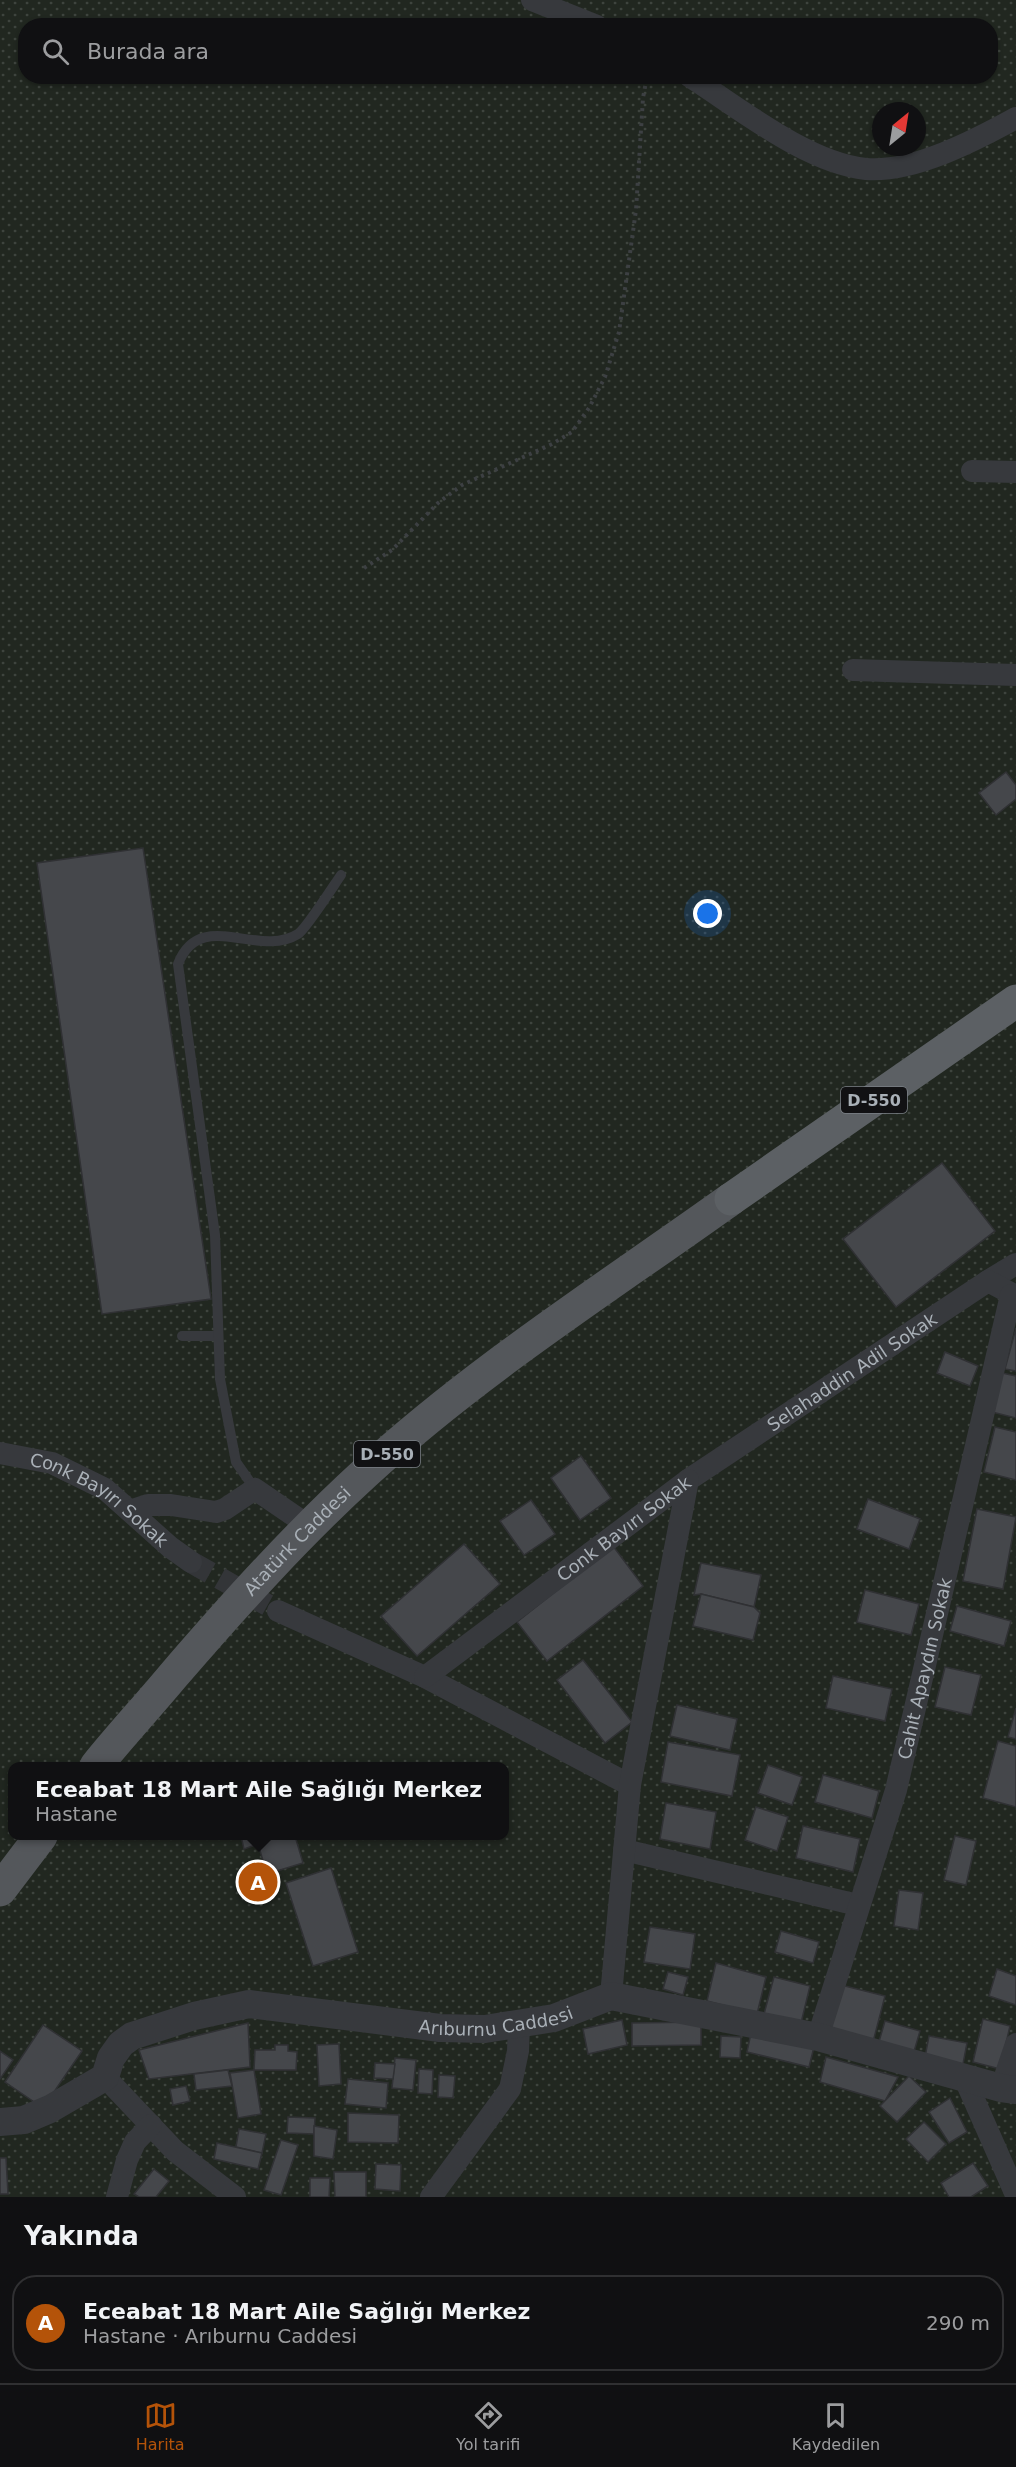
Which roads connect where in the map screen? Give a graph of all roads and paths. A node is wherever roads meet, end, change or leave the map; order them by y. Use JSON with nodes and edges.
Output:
{"nodes":[{"id":1,"x":532,"y":0,"type":"edge"},
{"id":2,"x":577,"y":18,"type":"edge"},
{"id":3,"x":646,"y":84,"type":"edge"},
{"id":4,"x":701,"y":84,"type":"edge"},
{"id":5,"x":1016,"y":118,"type":"edge"},
{"id":6,"x":972,"y":471,"type":"dead end"},
{"id":7,"x":1016,"y":472,"type":"edge"},
{"id":8,"x":364,"y":568,"type":"dead end"},
{"id":9,"x":853,"y":670,"type":"dead end"},
{"id":10,"x":1016,"y":675,"type":"edge"},
{"id":11,"x":341,"y":874,"type":"dead end"},
{"id":12,"x":1016,"y":1001,"type":"edge"},
{"id":13,"x":1016,"y":1023,"type":"edge"},
{"id":14,"x":731,"y":1199,"type":"junction"},
{"id":15,"x":1016,"y":1264,"type":"edge"},
{"id":16,"x":988,"y":1281,"type":"junction"},
{"id":17,"x":1013,"y":1296,"type":"edge"},
{"id":18,"x":182,"y":1336,"type":"dead end"},
{"id":19,"x":218,"y":1336,"type":"junction"},
{"id":20,"x":0,"y":1453,"type":"edge"},
{"id":21,"x":688,"y":1480,"type":"junction"},
{"id":22,"x":255,"y":1489,"type":"junction"},
{"id":23,"x":130,"y":1511,"type":"junction"},
{"id":24,"x":309,"y":1526,"type":"junction"},
{"id":25,"x":191,"y":1562,"type":"tunnel mouth"},
{"id":26,"x":278,"y":1611,"type":"tunnel mouth"},
{"id":27,"x":424,"y":1677,"type":"junction"},
{"id":28,"x":100,"y":1762,"type":"edge"},
{"id":29,"x":630,"y":1785,"type":"junction"},
{"id":30,"x":39,"y":1840,"type":"edge"},
{"id":31,"x":624,"y":1850,"type":"junction"},
{"id":32,"x":0,"y":1890,"type":"edge"},
{"id":33,"x":858,"y":1905,"type":"junction"},
{"id":34,"x":611,"y":1996,"type":"junction"},
{"id":35,"x":519,"y":2025,"type":"junction"},
{"id":36,"x":818,"y":2037,"type":"junction"},
{"id":37,"x":1016,"y":2044,"type":"edge"},
{"id":38,"x":105,"y":2077,"type":"junction"},
{"id":39,"x":964,"y":2077,"type":"junction"},
{"id":40,"x":1008,"y":2089,"type":"edge"},
{"id":41,"x":0,"y":2122,"type":"edge"},
{"id":42,"x":151,"y":2125,"type":"junction"},
{"id":43,"x":1016,"y":2195,"type":"edge"},
{"id":44,"x":117,"y":2197,"type":"edge"},
{"id":45,"x":235,"y":2197,"type":"edge"},
{"id":46,"x":430,"y":2197,"type":"edge"}],
"edges":[{"from":1,"to":2,"type":"street"},
{"from":3,"to":8,"type":"path"},
{"from":4,"to":5,"type":"street"},
{"from":6,"to":7,"type":"street"},
{"from":9,"to":10,"type":"street"},
{"from":11,"to":19,"type":"lane"},
{"from":12,"to":14,"type":"highway","number":"D-550"},
{"from":13,"to":14,"type":"highway","number":"D-550"},
{"from":14,"to":24,"type":"main road","name":"Atatürk Caddesi","number":"D-550"},
{"from":15,"to":16,"type":"street","name":"Selahaddin Adil Sokak"},
{"from":16,"to":17,"type":"street"},
{"from":16,"to":21,"type":"street","name":"Selahaddin Adil Sokak"},
{"from":17,"to":33,"type":"street","name":"Cahit Apaydın Sokak"},
{"from":18,"to":19,"type":"lane"},
{"from":19,"to":22,"type":"lane"},
{"from":20,"to":23,"type":"street","name":"Conk Bayırı Sokak"},
{"from":21,"to":27,"type":"street","name":"Conk Bayırı Sokak"},
{"from":21,"to":29,"type":"street","name":"Conk Bayırı Sokak"},
{"from":22,"to":23,"type":"street"},
{"from":22,"to":24,"type":"street"},
{"from":23,"to":25,"type":"street","name":"Conk Bayırı Sokak"},
{"from":24,"to":28,"type":"main road","name":"Atatürk Caddesi","number":"D-550"},
{"from":26,"to":27,"type":"street"},
{"from":27,"to":29,"type":"street"},
{"from":29,"to":31,"type":"street","name":"Conk Bayırı Sokak"},
{"from":30,"to":32,"type":"main road"},
{"from":31,"to":33,"type":"street"},
{"from":31,"to":34,"type":"street","name":"Conk Bayırı Sokak"},
{"from":33,"to":36,"type":"street","name":"Cahit Apaydın Sokak"},
{"from":34,"to":35,"type":"street","name":"Arıburnu Caddesi"},
{"from":34,"to":36,"type":"street"},
{"from":35,"to":38,"type":"street","name":"Arıburnu Caddesi"},
{"from":35,"to":46,"type":"street"},
{"from":36,"to":39,"type":"street"},
{"from":37,"to":40,"type":"street"},
{"from":38,"to":41,"type":"street"},
{"from":38,"to":42,"type":"street"},
{"from":39,"to":40,"type":"street"},
{"from":39,"to":43,"type":"street"},
{"from":42,"to":44,"type":"street"},
{"from":42,"to":45,"type":"street"}]}
